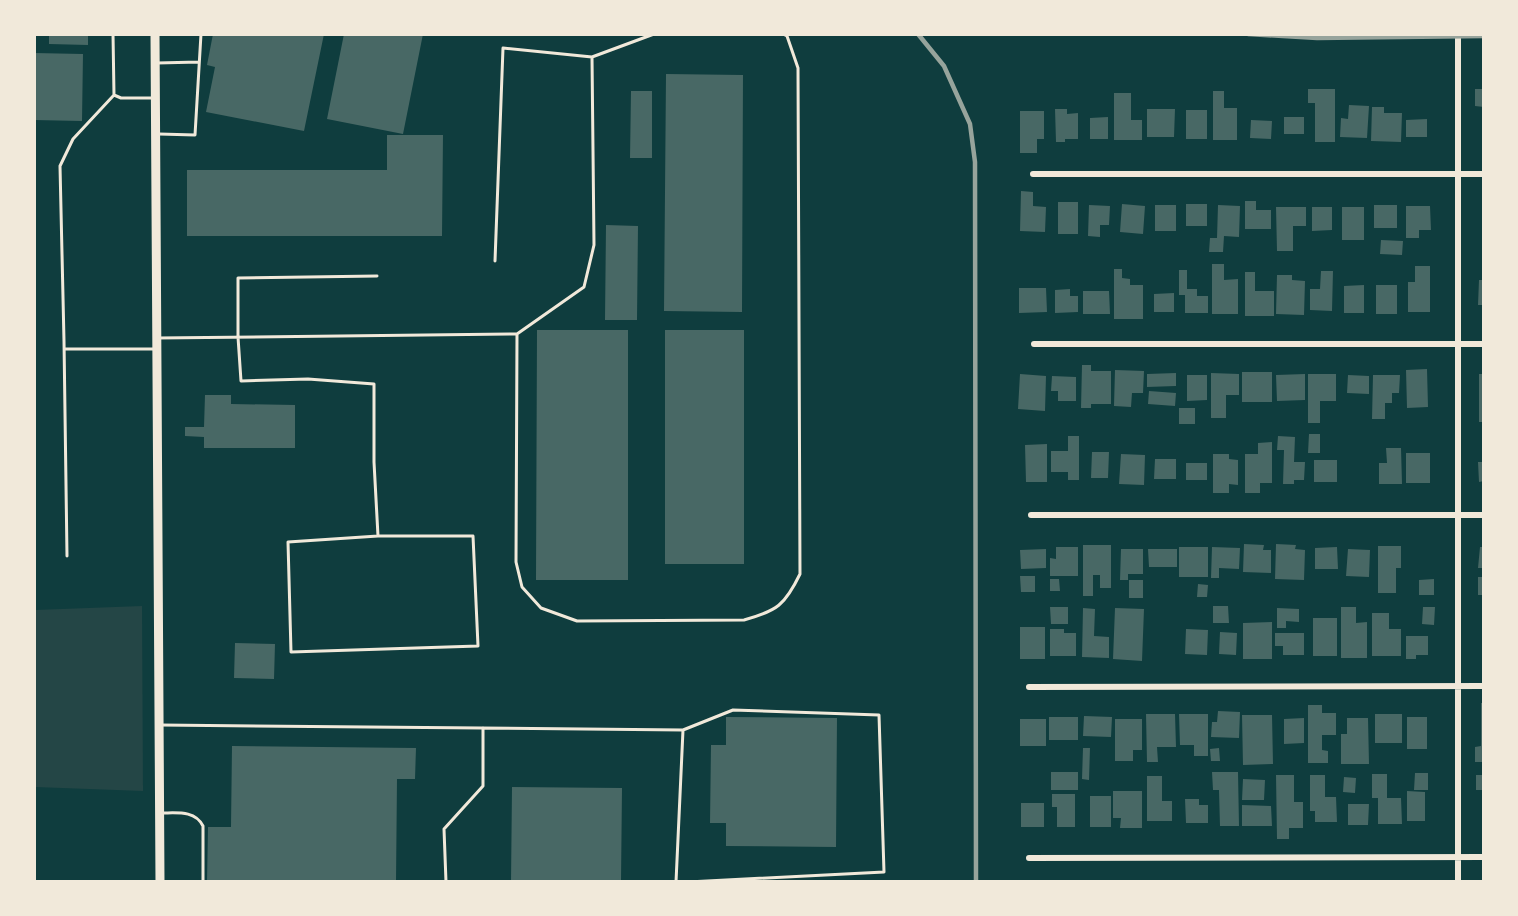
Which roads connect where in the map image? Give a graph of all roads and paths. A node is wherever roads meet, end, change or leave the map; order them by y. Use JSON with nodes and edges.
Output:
{"nodes":[{"id":1,"x":113,"y":34,"type":"edge"},
{"id":2,"x":155,"y":34,"type":"edge"},
{"id":3,"x":201,"y":34,"type":"edge"},
{"id":4,"x":654,"y":34,"type":"edge"},
{"id":5,"x":783,"y":34,"type":"edge"},
{"id":6,"x":1458,"y":34,"type":"edge"},
{"id":7,"x":592,"y":57,"type":"junction"},
{"id":8,"x":199,"y":62,"type":"junction"},
{"id":9,"x":155,"y":63,"type":"junction"},
{"id":10,"x":114,"y":95,"type":"junction"},
{"id":11,"x":155,"y":98,"type":"junction"},
{"id":12,"x":155,"y":134,"type":"junction"},
{"id":13,"x":1033,"y":174,"type":"dead end"},
{"id":14,"x":1458,"y":174,"type":"junction"},
{"id":15,"x":1484,"y":174,"type":"edge"},
{"id":16,"x":495,"y":261,"type":"dead end"},
{"id":17,"x":377,"y":276,"type":"dead end"},
{"id":18,"x":517,"y":334,"type":"junction"},
{"id":19,"x":238,"y":337,"type":"junction"},
{"id":20,"x":156,"y":338,"type":"junction"},
{"id":21,"x":1034,"y":344,"type":"dead end"},
{"id":22,"x":1458,"y":344,"type":"junction"},
{"id":23,"x":1484,"y":344,"type":"edge"},
{"id":24,"x":64,"y":349,"type":"junction"},
{"id":25,"x":156,"y":350,"type":"junction"},
{"id":26,"x":1458,"y":514,"type":"junction"},
{"id":27,"x":1484,"y":514,"type":"edge"},
{"id":28,"x":1031,"y":515,"type":"dead end"},
{"id":29,"x":378,"y":536,"type":"junction"},
{"id":30,"x":67,"y":556,"type":"dead end"},
{"id":31,"x":1458,"y":686,"type":"junction"},
{"id":32,"x":1484,"y":686,"type":"edge"},
{"id":33,"x":1029,"y":687,"type":"dead end"},
{"id":34,"x":158,"y":725,"type":"junction"},
{"id":35,"x":483,"y":728,"type":"junction"},
{"id":36,"x":682,"y":730,"type":"junction"},
{"id":37,"x":159,"y":813,"type":"junction"},
{"id":38,"x":1458,"y":857,"type":"junction"},
{"id":39,"x":1484,"y":857,"type":"edge"},
{"id":40,"x":1029,"y":858,"type":"dead end"},
{"id":41,"x":160,"y":882,"type":"edge"},
{"id":42,"x":203,"y":882,"type":"edge"},
{"id":43,"x":446,"y":882,"type":"edge"},
{"id":44,"x":676,"y":882,"type":"edge"},
{"id":45,"x":688,"y":882,"type":"edge"},
{"id":46,"x":1458,"y":882,"type":"edge"}],
"edges":[{"from":1,"to":10,"type":"lane"},
{"from":2,"to":9,"type":"main road"},
{"from":3,"to":8,"type":"lane"},
{"from":4,"to":7,"type":"lane"},
{"from":5,"to":18,"type":"lane"},
{"from":6,"to":14,"type":"street"},
{"from":7,"to":16,"type":"lane"},
{"from":7,"to":18,"type":"lane"},
{"from":8,"to":9,"type":"lane"},
{"from":8,"to":12,"type":"lane"},
{"from":9,"to":11,"type":"main road"},
{"from":10,"to":11,"type":"lane"},
{"from":10,"to":24,"type":"lane"},
{"from":11,"to":12,"type":"main road"},
{"from":12,"to":20,"type":"main road"},
{"from":13,"to":14,"type":"street"},
{"from":14,"to":15,"type":"street"},
{"from":14,"to":22,"type":"street"},
{"from":17,"to":19,"type":"lane"},
{"from":18,"to":19,"type":"lane"},
{"from":19,"to":20,"type":"lane"},
{"from":19,"to":29,"type":"lane"},
{"from":20,"to":25,"type":"main road"},
{"from":21,"to":22,"type":"street"},
{"from":22,"to":23,"type":"street"},
{"from":22,"to":26,"type":"street"},
{"from":24,"to":25,"type":"lane"},
{"from":24,"to":30,"type":"lane"},
{"from":25,"to":34,"type":"main road"},
{"from":26,"to":27,"type":"street"},
{"from":26,"to":28,"type":"street"},
{"from":26,"to":31,"type":"street"},
{"from":29,"to":29,"type":"lane"},
{"from":31,"to":32,"type":"street"},
{"from":31,"to":33,"type":"street"},
{"from":31,"to":38,"type":"street"},
{"from":34,"to":35,"type":"lane"},
{"from":34,"to":37,"type":"main road"},
{"from":35,"to":36,"type":"lane"},
{"from":35,"to":43,"type":"lane"},
{"from":36,"to":44,"type":"lane"},
{"from":36,"to":45,"type":"lane"},
{"from":37,"to":41,"type":"main road"},
{"from":37,"to":42,"type":"lane"},
{"from":38,"to":39,"type":"street"},
{"from":38,"to":40,"type":"street"},
{"from":38,"to":46,"type":"street"}]}
